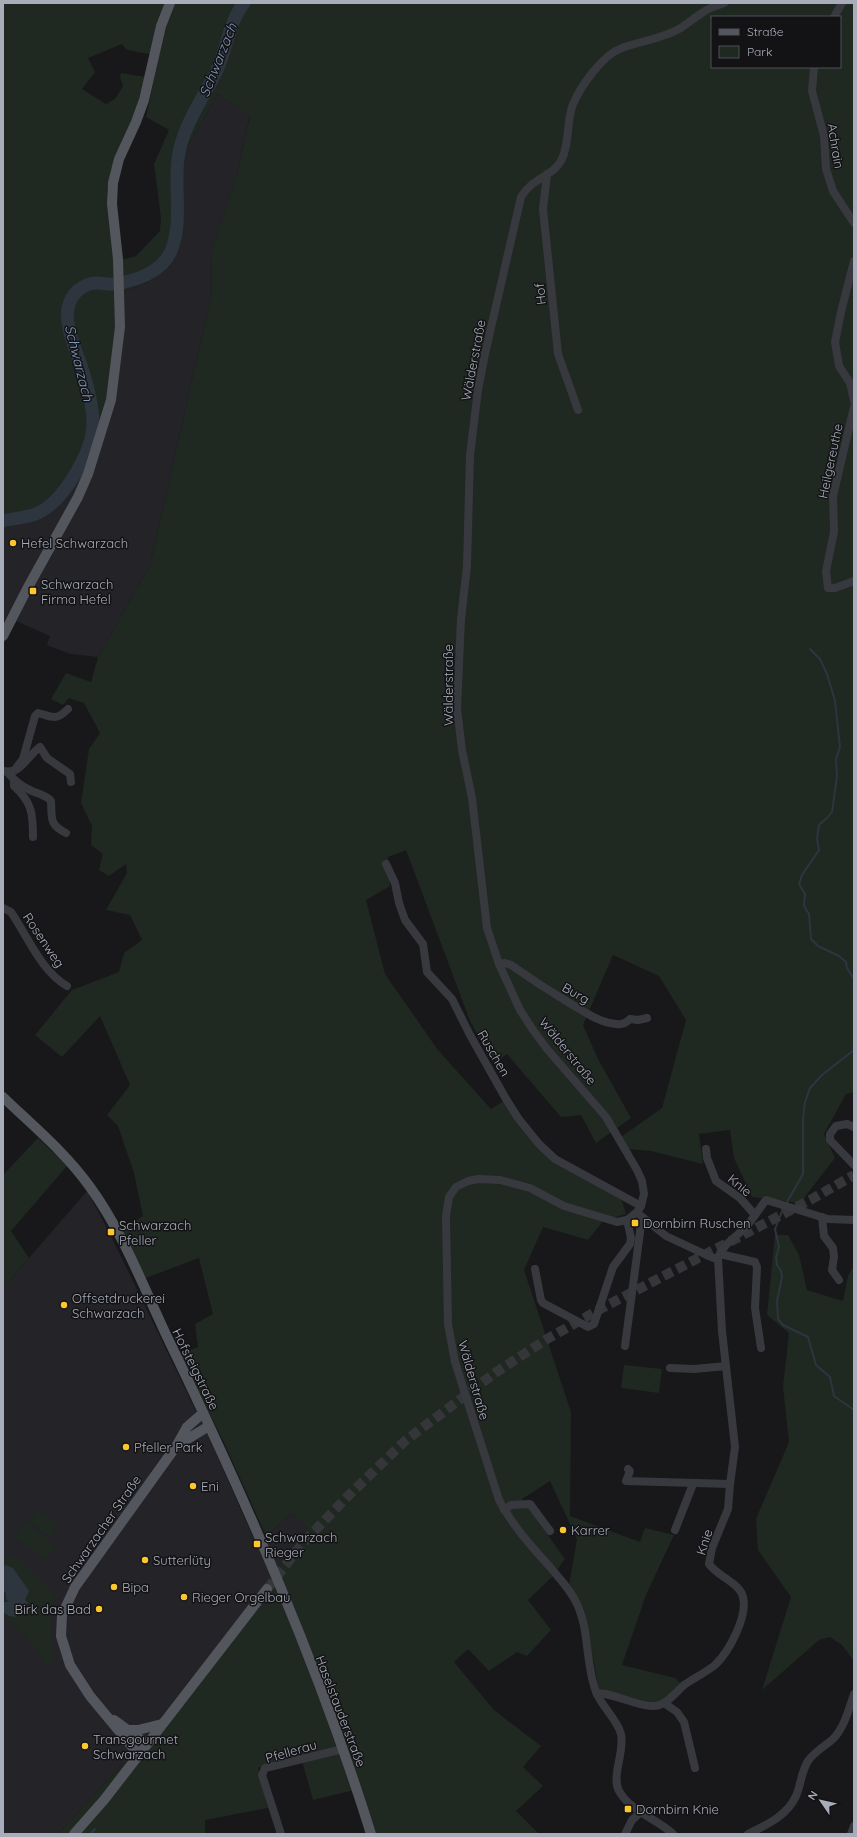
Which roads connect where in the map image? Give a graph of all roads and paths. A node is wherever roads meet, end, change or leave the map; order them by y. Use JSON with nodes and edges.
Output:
{"nodes":[{"id":1,"x":170,"y":3,"type":"edge"},
{"id":2,"x":724,"y":3,"type":"edge"},
{"id":3,"x":842,"y":3,"type":"edge"},
{"id":4,"x":835,"y":16,"type":"edge"},
{"id":5,"x":814,"y":68,"type":"edge"},
{"id":6,"x":547,"y":174,"type":"junction"},
{"id":7,"x":854,"y":223,"type":"edge"},
{"id":8,"x":854,"y":261,"type":"edge"},
{"id":9,"x":854,"y":401,"type":"edge"},
{"id":10,"x":854,"y":407,"type":"edge"},
{"id":11,"x":578,"y":410,"type":"dead end"},
{"id":12,"x":854,"y":581,"type":"edge"},
{"id":13,"x":3,"y":636,"type":"edge"},
{"id":14,"x":68,"y":710,"type":"dead end"},
{"id":15,"x":8,"y":772,"type":"edge"},
{"id":16,"x":14,"y":780,"type":"junction"},
{"id":17,"x":71,"y":782,"type":"dead end"},
{"id":18,"x":66,"y":833,"type":"dead end"},
{"id":19,"x":33,"y":837,"type":"dead end"},
{"id":20,"x":386,"y":864,"type":"dead end"},
{"id":21,"x":3,"y":908,"type":"edge"},
{"id":22,"x":499,"y":964,"type":"junction"},
{"id":23,"x":67,"y":986,"type":"dead end"},
{"id":24,"x":647,"y":1018,"type":"dead end"},
{"id":25,"x":3,"y":1097,"type":"edge"},
{"id":26,"x":854,"y":1127,"type":"edge"},
{"id":27,"x":706,"y":1149,"type":"dead end"},
{"id":28,"x":854,"y":1165,"type":"edge"},
{"id":29,"x":640,"y":1212,"type":"junction"},
{"id":30,"x":755,"y":1215,"type":"junction"},
{"id":31,"x":822,"y":1217,"type":"junction"},
{"id":32,"x":627,"y":1220,"type":"junction"},
{"id":33,"x":854,"y":1220,"type":"edge"},
{"id":34,"x":719,"y":1256,"type":"junction"},
{"id":35,"x":535,"y":1269,"type":"dead end"},
{"id":36,"x":839,"y":1280,"type":"dead end"},
{"id":37,"x":625,"y":1346,"type":"dead end"},
{"id":38,"x":760,"y":1348,"type":"dead end"},
{"id":39,"x":726,"y":1366,"type":"junction"},
{"id":40,"x":670,"y":1368,"type":"dead end"},
{"id":41,"x":203,"y":1413,"type":"junction"},
{"id":42,"x":209,"y":1426,"type":"junction"},
{"id":43,"x":177,"y":1445,"type":"junction"},
{"id":44,"x":628,"y":1469,"type":"dead end"},
{"id":45,"x":693,"y":1484,"type":"junction"},
{"id":46,"x":730,"y":1484,"type":"junction"},
{"id":47,"x":504,"y":1510,"type":"junction"},
{"id":48,"x":675,"y":1530,"type":"dead end"},
{"id":49,"x":550,"y":1531,"type":"dead end"},
{"id":50,"x":267,"y":1589,"type":"tunnel mouth"},
{"id":51,"x":284,"y":1597,"type":"joint"},
{"id":52,"x":597,"y":1694,"type":"junction"},
{"id":53,"x":854,"y":1694,"type":"edge"},
{"id":54,"x":664,"y":1703,"type":"junction"},
{"id":55,"x":107,"y":1716,"type":"junction"},
{"id":56,"x":162,"y":1724,"type":"junction"},
{"id":57,"x":127,"y":1730,"type":"junction"},
{"id":58,"x":147,"y":1744,"type":"junction"},
{"id":59,"x":342,"y":1749,"type":"junction"},
{"id":60,"x":139,"y":1755,"type":"junction"},
{"id":61,"x":695,"y":1768,"type":"dead end"},
{"id":62,"x":641,"y":1812,"type":"junction"},
{"id":63,"x":854,"y":1826,"type":"edge"},
{"id":64,"x":74,"y":1834,"type":"edge"},
{"id":65,"x":281,"y":1834,"type":"edge"},
{"id":66,"x":371,"y":1834,"type":"edge"},
{"id":67,"x":625,"y":1834,"type":"edge"},
{"id":68,"x":673,"y":1834,"type":"edge"},
{"id":69,"x":748,"y":1834,"type":"edge"},
{"id":70,"x":851,"y":1834,"type":"edge"}],
"edges":[{"from":1,"to":13,"type":"main road"},
{"from":2,"to":6,"type":"street","name":"Wälderstraße"},
{"from":3,"to":4,"type":"street"},
{"from":5,"to":7,"type":"street","name":"Achrain"},
{"from":6,"to":11,"type":"street","name":"Hof"},
{"from":6,"to":22,"type":"street","name":"Wälderstraße"},
{"from":8,"to":9,"type":"street"},
{"from":10,"to":12,"type":"street","name":"Heilgereuthe"},
{"from":14,"to":15,"type":"street"},
{"from":15,"to":16,"type":"street"},
{"from":15,"to":17,"type":"street"},
{"from":16,"to":18,"type":"street"},
{"from":16,"to":19,"type":"street"},
{"from":20,"to":29,"type":"street","name":"Ruschen"},
{"from":21,"to":23,"type":"street","name":"Rosenweg"},
{"from":22,"to":24,"type":"street","name":"Burg"},
{"from":22,"to":29,"type":"street","name":"Wälderstraße"},
{"from":25,"to":41,"type":"main road","name":"Hofsteigstraße"},
{"from":26,"to":28,"type":"street"},
{"from":27,"to":30,"type":"street","name":"Knie"},
{"from":29,"to":32,"type":"street"},
{"from":29,"to":34,"type":"street"},
{"from":29,"to":37,"type":"street"},
{"from":30,"to":31,"type":"street","name":"Knie"},
{"from":30,"to":34,"type":"street","name":"Knie"},
{"from":31,"to":33,"type":"street","name":"Knie"},
{"from":31,"to":36,"type":"street"},
{"from":32,"to":35,"type":"street"},
{"from":32,"to":47,"type":"street","name":"Wälderstraße"},
{"from":34,"to":38,"type":"street"},
{"from":34,"to":39,"type":"street","name":"Knie"},
{"from":39,"to":40,"type":"street"},
{"from":39,"to":46,"type":"street","name":"Knie"},
{"from":41,"to":42,"type":"main road","name":"Hofsteigstraße"},
{"from":41,"to":43,"type":"main road","name":"Schwarzacher Straße"},
{"from":42,"to":43,"type":"main road","name":"Schwarzacher Straße"},
{"from":42,"to":51,"type":"main road","name":"Hofsteigstraße"},
{"from":43,"to":55,"type":"main road","name":"Schwarzacher Straße"},
{"from":44,"to":45,"type":"street"},
{"from":45,"to":46,"type":"street"},
{"from":45,"to":48,"type":"street"},
{"from":46,"to":54,"type":"street","name":"Knie"},
{"from":47,"to":49,"type":"street"},
{"from":47,"to":52,"type":"street","name":"Wälderstraße"},
{"from":50,"to":56,"type":"main road"},
{"from":51,"to":59,"type":"main road","name":"Haselstauderstraße"},
{"from":52,"to":54,"type":"street"},
{"from":52,"to":62,"type":"street","name":"Wälderstraße"},
{"from":53,"to":69,"type":"street"},
{"from":54,"to":61,"type":"street"},
{"from":55,"to":57,"type":"main road","name":"Schwarzacher Straße"},
{"from":55,"to":60,"type":"main road","name":"Schwarzacher Straße"},
{"from":56,"to":57,"type":"main road"},
{"from":56,"to":58,"type":"main road"},
{"from":57,"to":58,"type":"main road","name":"Schwarzacher Straße"},
{"from":58,"to":60,"type":"main road"},
{"from":59,"to":65,"type":"street","name":"Pfellerau"},
{"from":59,"to":66,"type":"main road","name":"Haselstauderstraße"},
{"from":60,"to":64,"type":"main road"},
{"from":62,"to":67,"type":"street"},
{"from":62,"to":68,"type":"street","name":"Wälderstraße"},
{"from":63,"to":70,"type":"street"}]}
